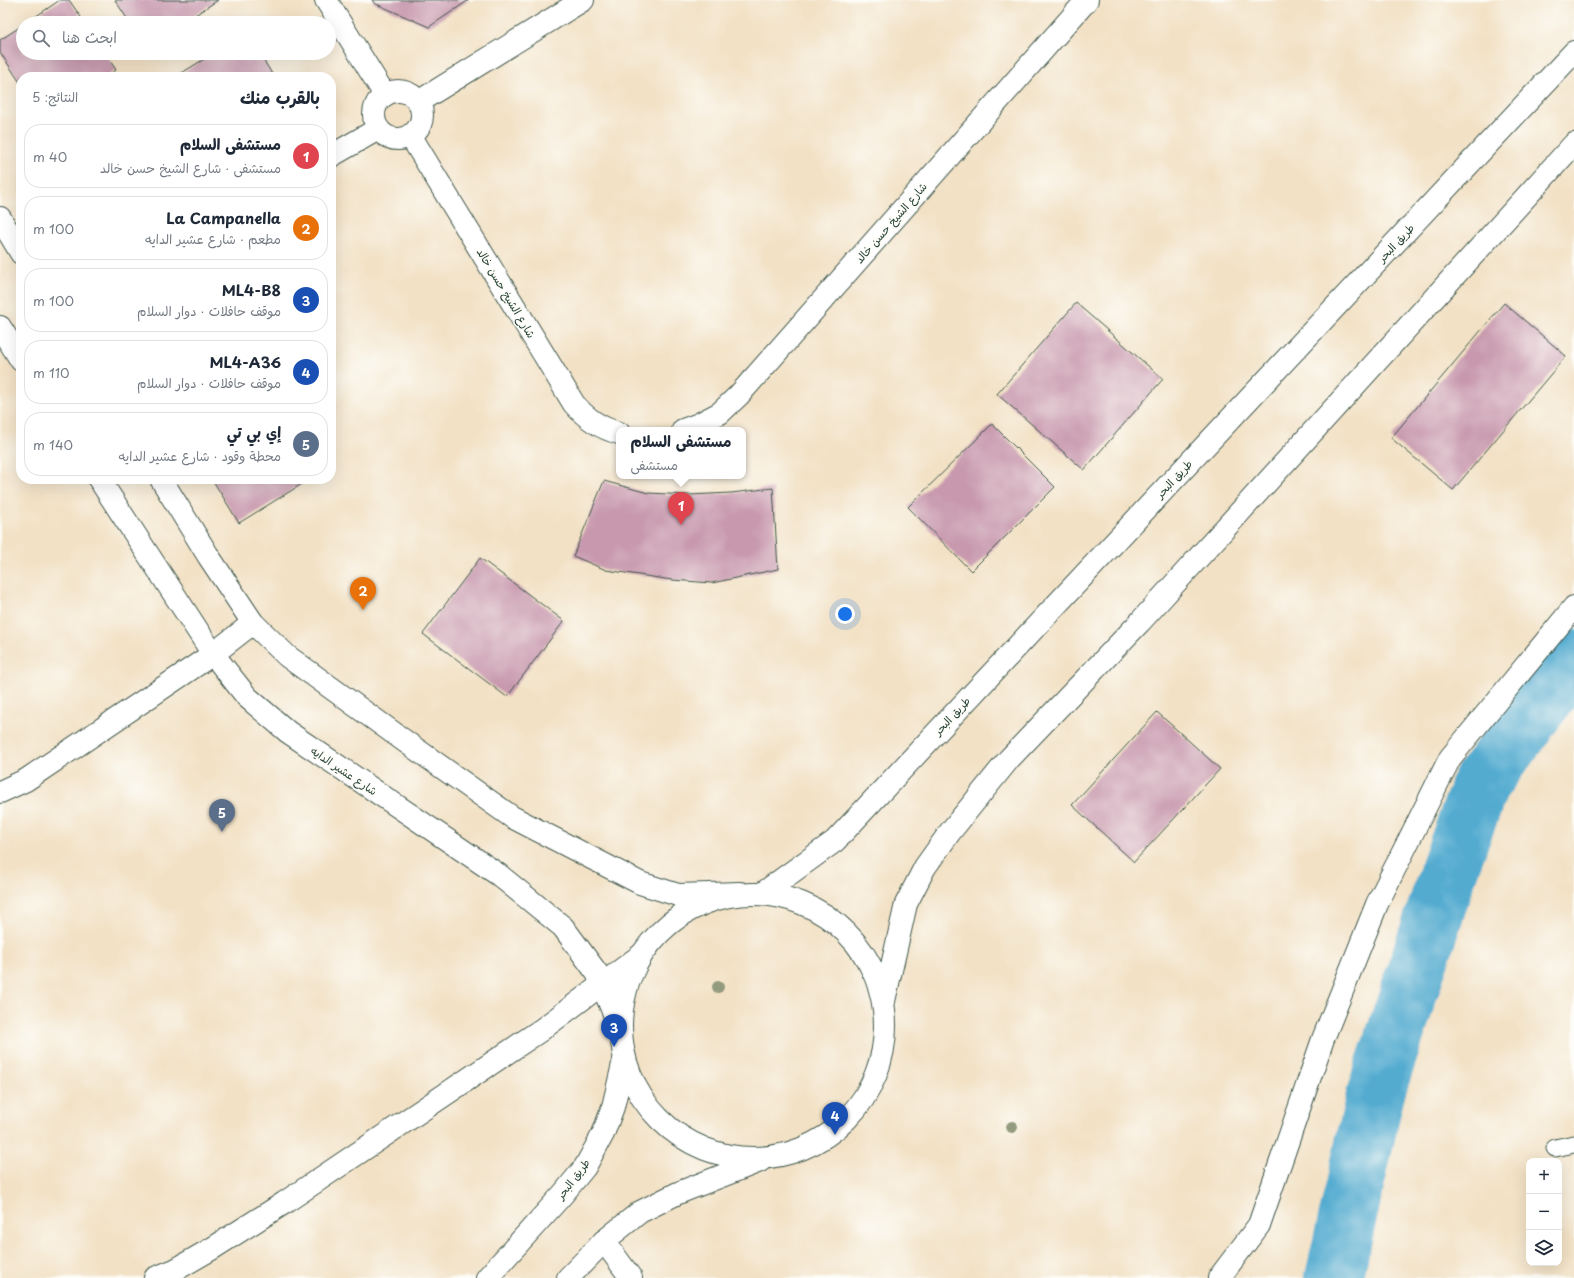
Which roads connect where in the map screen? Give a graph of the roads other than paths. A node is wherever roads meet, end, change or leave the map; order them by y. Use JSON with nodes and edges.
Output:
{"nodes":[{"id":1,"x":326,"y":0,"type":"edge"},
{"id":2,"x":583,"y":0,"type":"edge"},
{"id":3,"x":1087,"y":0,"type":"edge"},
{"id":4,"x":336,"y":16,"type":"edge"},
{"id":5,"x":336,"y":16,"type":"edge"},
{"id":6,"x":1574,"y":52,"type":"edge"},
{"id":7,"x":385,"y":95,"type":"junction"},
{"id":8,"x":418,"y":102,"type":"junction"},
{"id":9,"x":378,"y":129,"type":"junction"},
{"id":10,"x":410,"y":135,"type":"junction"},
{"id":11,"x":1574,"y":144,"type":"edge"},
{"id":12,"x":336,"y":153,"type":"edge"},
{"id":13,"x":0,"y":218,"type":"edge"},
{"id":14,"x":16,"y":245,"type":"edge"},
{"id":15,"x":691,"y":427,"type":"edge"},
{"id":16,"x":616,"y":432,"type":"edge"},
{"id":17,"x":102,"y":484,"type":"edge"},
{"id":18,"x":164,"y":484,"type":"edge"},
{"id":19,"x":1574,"y":607,"type":"edge"},
{"id":20,"x":253,"y":622,"type":"junction"},
{"id":21,"x":213,"y":654,"type":"junction"},
{"id":22,"x":0,"y":792,"type":"edge"},
{"id":23,"x":740,"y":893,"type":"junction"},
{"id":24,"x":762,"y":893,"type":"junction"},
{"id":25,"x":641,"y":955,"type":"junction"},
{"id":26,"x":602,"y":984,"type":"junction"},
{"id":27,"x":884,"y":1001,"type":"junction"},
{"id":28,"x":620,"y":1028,"type":"junction"},
{"id":29,"x":624,"y":1060,"type":"junction"},
{"id":30,"x":1574,"y":1144,"type":"edge"},
{"id":31,"x":1555,"y":1148,"type":"dead end"},
{"id":32,"x":767,"y":1158,"type":"junction"},
{"id":33,"x":604,"y":1241,"type":"junction"},
{"id":34,"x":155,"y":1278,"type":"edge"},
{"id":35,"x":487,"y":1278,"type":"edge"},
{"id":36,"x":568,"y":1278,"type":"edge"},
{"id":37,"x":631,"y":1278,"type":"edge"},
{"id":38,"x":1219,"y":1278,"type":"edge"}],
"edges":[{"from":1,"to":4,"type":"main road"},
{"from":2,"to":8,"type":"main road"},
{"from":3,"to":15,"type":"main road","name":"شارع الشيخ حسن خالد"},
{"from":5,"to":7,"type":"main road"},
{"from":6,"to":24,"type":"main road","name":"طريق البحر"},
{"from":7,"to":8,"type":"main road"},
{"from":7,"to":9,"type":"main road"},
{"from":8,"to":10,"type":"main road"},
{"from":9,"to":10,"type":"main road"},
{"from":9,"to":12,"type":"main road"},
{"from":10,"to":16,"type":"main road","name":"شارع الشيخ حسن خالد"},
{"from":11,"to":27,"type":"main road"},
{"from":13,"to":14,"type":"main road"},
{"from":17,"to":21,"type":"main road","name":"شارع عشير الدايه"},
{"from":18,"to":20,"type":"main road"},
{"from":19,"to":38,"type":"main road"},
{"from":20,"to":21,"type":"main road"},
{"from":20,"to":23,"type":"main road"},
{"from":21,"to":22,"type":"main road"},
{"from":21,"to":26,"type":"main road","name":"شارع عشير الدايه"},
{"from":23,"to":24,"type":"main road"},
{"from":23,"to":25,"type":"main road"},
{"from":24,"to":27,"type":"main road"},
{"from":25,"to":26,"type":"main road"},
{"from":25,"to":28,"type":"main road"},
{"from":26,"to":28,"type":"main road","name":"شارع عشير الدايه"},
{"from":26,"to":34,"type":"main road"},
{"from":27,"to":32,"type":"main road"},
{"from":28,"to":29,"type":"main road"},
{"from":29,"to":32,"type":"main road"},
{"from":29,"to":35,"type":"main road","name":"طريق البحر"},
{"from":30,"to":31,"type":"lane"},
{"from":32,"to":33,"type":"main road"},
{"from":33,"to":36,"type":"main road"},
{"from":33,"to":37,"type":"main road"}]}
